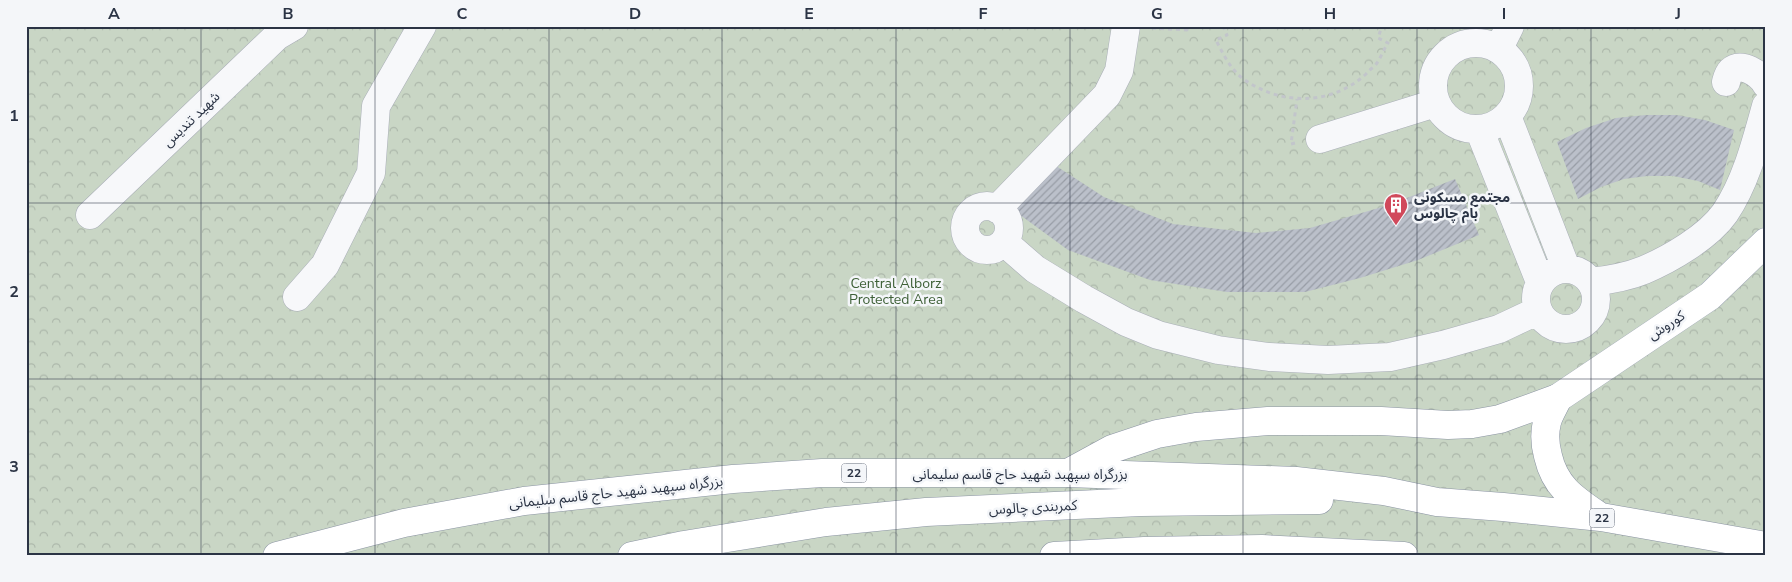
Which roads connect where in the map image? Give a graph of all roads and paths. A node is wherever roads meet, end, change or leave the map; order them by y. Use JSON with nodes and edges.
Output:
{"nodes":[{"id":1,"x":294,"y":26,"type":"edge"},
{"id":2,"x":422,"y":26,"type":"edge"},
{"id":3,"x":1126,"y":26,"type":"edge"},
{"id":4,"x":1187,"y":26,"type":"edge"},
{"id":5,"x":1223,"y":26,"type":"edge"},
{"id":6,"x":1382,"y":26,"type":"edge"},
{"id":7,"x":1463,"y":36,"type":"edge"},
{"id":8,"x":1505,"y":37,"type":"edge"},
{"id":9,"x":1726,"y":82,"type":"dead end"},
{"id":10,"x":1766,"y":84,"type":"edge"},
{"id":11,"x":1436,"y":103,"type":"junction"},
{"id":12,"x":1756,"y":115,"type":"edge"},
{"id":13,"x":1507,"y":116,"type":"junction"},
{"id":14,"x":1479,"y":129,"type":"junction"},
{"id":15,"x":1320,"y":139,"type":"dead end"},
{"id":16,"x":997,"y":209,"type":"junction"},
{"id":17,"x":90,"y":215,"type":"dead end"},
{"id":18,"x":1004,"y":242,"type":"junction"},
{"id":19,"x":1766,"y":242,"type":"edge"},
{"id":20,"x":1566,"y":268,"type":"junction"},
{"id":21,"x":1540,"y":282,"type":"junction"},
{"id":22,"x":1591,"y":282,"type":"junction"},
{"id":23,"x":297,"y":297,"type":"dead end"},
{"id":24,"x":1537,"y":311,"type":"junction"},
{"id":25,"x":1558,"y":398,"type":"junction"},
{"id":26,"x":1068,"y":473,"type":"junction"},
{"id":27,"x":1437,"y":502,"type":"junction"},
{"id":28,"x":1006,"y":508,"type":"junction"},
{"id":29,"x":1601,"y":517,"type":"junction"},
{"id":30,"x":1766,"y":546,"type":"edge"},
{"id":31,"x":1316,"y":553,"type":"edge"},
{"id":32,"x":277,"y":556,"type":"edge"},
{"id":33,"x":632,"y":556,"type":"edge"},
{"id":34,"x":1054,"y":556,"type":"edge"},
{"id":35,"x":1404,"y":556,"type":"edge"}],
"edges":[{"from":1,"to":17,"type":"street","name":"شهید تندیس"},
{"from":2,"to":23,"type":"street"},
{"from":3,"to":4,"type":"path"},
{"from":3,"to":16,"type":"street"},
{"from":5,"to":6,"type":"path"},
{"from":7,"to":8,"type":"street"},
{"from":7,"to":11,"type":"street"},
{"from":8,"to":13,"type":"street"},
{"from":9,"to":10,"type":"street"},
{"from":11,"to":14,"type":"street"},
{"from":11,"to":15,"type":"street"},
{"from":12,"to":22,"type":"street"},
{"from":13,"to":14,"type":"street"},
{"from":13,"to":20,"type":"street"},
{"from":14,"to":21,"type":"street"},
{"from":16,"to":18,"type":"street"},
{"from":16,"to":18,"type":"street"},
{"from":18,"to":24,"type":"street"},
{"from":19,"to":25,"type":"main road","name":"کوروش"},
{"from":20,"to":21,"type":"street"},
{"from":20,"to":22,"type":"street"},
{"from":21,"to":24,"type":"street"},
{"from":22,"to":24,"type":"street"},
{"from":25,"to":26,"type":"main road","name":"کوروش"},
{"from":25,"to":29,"type":"main road"},
{"from":26,"to":27,"type":"main road","name":"بزرگراه سپهبد شهید حاج قاسم سلیمانی","number":"22"},
{"from":26,"to":28,"type":"main road","name":"کوروش"},
{"from":26,"to":32,"type":"main road","name":"بزرگراه سپهبد شهید حاج قاسم سلیمانی","number":"22"},
{"from":27,"to":28,"type":"main road","name":"کمربندی چالوس","number":"22"},
{"from":27,"to":29,"type":"main road","name":"بزرگراه سپهبد شهید حاج قاسم سلیمانی","number":"22"},
{"from":28,"to":33,"type":"main road","name":"کمربندی چالوس"},
{"from":29,"to":30,"type":"main road","name":"بزرگراه سپهبد شهید حاج قاسم سلیمانی","number":"22"},
{"from":31,"to":34,"type":"main road"},
{"from":31,"to":35,"type":"main road"}]}
